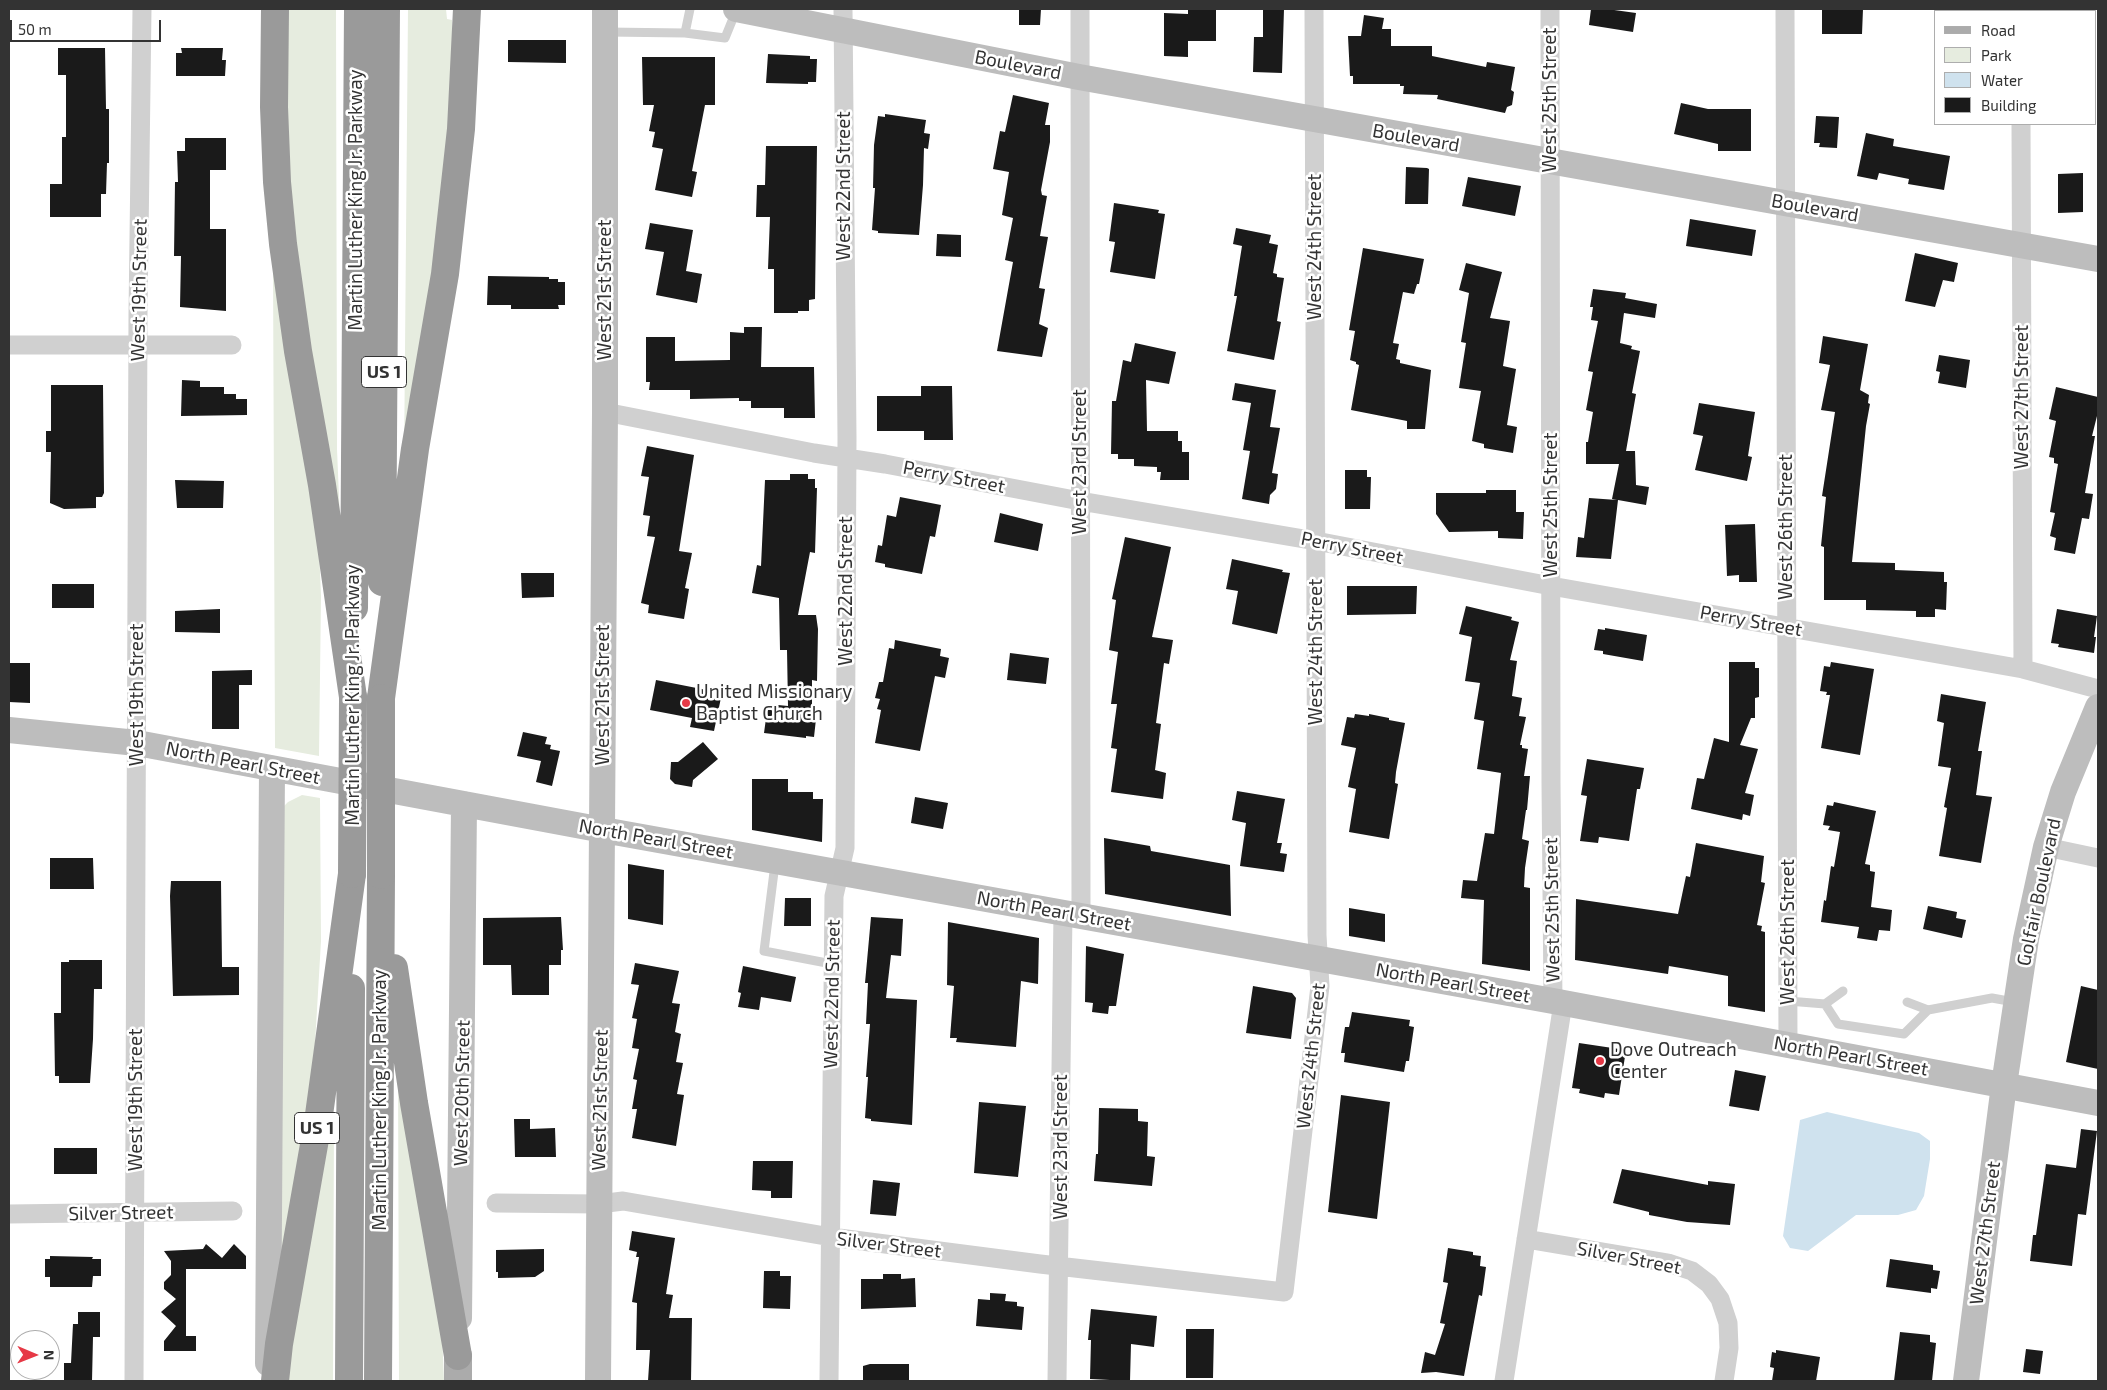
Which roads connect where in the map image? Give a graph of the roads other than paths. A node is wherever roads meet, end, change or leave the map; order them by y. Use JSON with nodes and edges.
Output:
{"nodes":[{"id":1,"x":142,"y":9,"type":"edge"},
{"id":2,"x":275,"y":9,"type":"edge"},
{"id":3,"x":358,"y":9,"type":"edge"},
{"id":4,"x":386,"y":9,"type":"edge"},
{"id":5,"x":467,"y":9,"type":"edge"},
{"id":6,"x":690,"y":9,"type":"edge"},
{"id":7,"x":736,"y":9,"type":"edge"},
{"id":8,"x":1080,"y":9,"type":"edge"},
{"id":9,"x":1314,"y":9,"type":"edge"},
{"id":10,"x":1550,"y":9,"type":"edge"},
{"id":11,"x":1785,"y":9,"type":"edge"},
{"id":12,"x":605,"y":20,"type":"edge"},
{"id":13,"x":843,"y":20,"type":"edge"},
{"id":14,"x":685,"y":33,"type":"junction"},
{"id":15,"x":1079,"y":77,"type":"junction"},
{"id":16,"x":1314,"y":120,"type":"junction"},
{"id":17,"x":2021,"y":125,"type":"edge"},
{"id":18,"x":1549,"y":162,"type":"junction"},
{"id":19,"x":1786,"y":203,"type":"junction"},
{"id":20,"x":2022,"y":245,"type":"junction"},
{"id":21,"x":2098,"y":259,"type":"edge"},
{"id":22,"x":139,"y":344,"type":"junction"},
{"id":23,"x":9,"y":345,"type":"edge"},
{"id":24,"x":232,"y":345,"type":"dead end"},
{"id":25,"x":606,"y":412,"type":"junction"},
{"id":26,"x":847,"y":458,"type":"junction"},
{"id":27,"x":1080,"y":501,"type":"junction"},
{"id":28,"x":1316,"y":540,"type":"junction"},
{"id":29,"x":1551,"y":586,"type":"junction"},
{"id":30,"x":1786,"y":628,"type":"junction"},
{"id":31,"x":2023,"y":669,"type":"junction"},
{"id":32,"x":2098,"y":690,"type":"edge"},
{"id":33,"x":353,"y":697,"type":"junction"},
{"id":34,"x":381,"y":698,"type":"junction"},
{"id":35,"x":2098,"y":707,"type":"edge"},
{"id":36,"x":9,"y":730,"type":"edge"},
{"id":37,"x":137,"y":743,"type":"junction"},
{"id":38,"x":272,"y":769,"type":"junction"},
{"id":39,"x":464,"y":804,"type":"junction"},
{"id":40,"x":603,"y":830,"type":"junction"},
{"id":41,"x":2046,"y":847,"type":"junction"},
{"id":42,"x":2098,"y":858,"type":"edge"},
{"id":43,"x":775,"y":861,"type":"junction"},
{"id":44,"x":839,"y":873,"type":"junction"},
{"id":45,"x":352,"y":874,"type":"junction"},
{"id":46,"x":1072,"y":914,"type":"junction"},
{"id":47,"x":381,"y":931,"type":"junction"},
{"id":48,"x":1317,"y":959,"type":"junction"},
{"id":49,"x":832,"y":964,"type":"junction"},
{"id":50,"x":1843,"y":991,"type":"dead end"},
{"id":51,"x":1788,"y":1001,"type":"junction"},
{"id":52,"x":1558,"y":1002,"type":"junction"},
{"id":53,"x":1907,"y":1002,"type":"dead end"},
{"id":54,"x":2017,"y":1003,"type":"junction"},
{"id":55,"x":1825,"y":1004,"type":"junction"},
{"id":56,"x":1928,"y":1010,"type":"junction"},
{"id":57,"x":1788,"y":1045,"type":"junction"},
{"id":58,"x":2004,"y":1085,"type":"junction"},
{"id":59,"x":2098,"y":1102,"type":"edge"},
{"id":60,"x":496,"y":1203,"type":"dead end"},
{"id":61,"x":599,"y":1204,"type":"junction"},
{"id":62,"x":233,"y":1210,"type":"dead end"},
{"id":63,"x":136,"y":1213,"type":"junction"},
{"id":64,"x":9,"y":1214,"type":"edge"},
{"id":65,"x":831,"y":1237,"type":"junction"},
{"id":66,"x":1526,"y":1239,"type":"junction"},
{"id":67,"x":1060,"y":1266,"type":"junction"},
{"id":68,"x":1284,"y":1292,"type":"joint"},
{"id":69,"x":458,"y":1369,"type":"edge"},
{"id":70,"x":134,"y":1381,"type":"edge"},
{"id":71,"x":268,"y":1381,"type":"edge"},
{"id":72,"x":275,"y":1381,"type":"edge"},
{"id":73,"x":349,"y":1381,"type":"edge"},
{"id":74,"x":378,"y":1381,"type":"edge"},
{"id":75,"x":598,"y":1381,"type":"edge"},
{"id":76,"x":830,"y":1381,"type":"edge"},
{"id":77,"x":1057,"y":1381,"type":"edge"},
{"id":78,"x":1504,"y":1381,"type":"edge"},
{"id":79,"x":1724,"y":1381,"type":"edge"},
{"id":80,"x":1966,"y":1381,"type":"edge"}],
"edges":[{"from":1,"to":22,"type":"street","name":"West 19th Street"},
{"from":2,"to":33,"type":"highway"},
{"from":3,"to":33,"type":"highway","name":"Martin Luther King Jr. Parkway","number":"US 1"},
{"from":4,"to":34,"type":"highway","name":"Martin Luther King Jr. Parkway","number":"US 1"},
{"from":5,"to":34,"type":"highway"},
{"from":6,"to":14,"type":"lane"},
{"from":7,"to":13,"type":"street","name":"Boulevard"},
{"from":7,"to":14,"type":"lane"},
{"from":8,"to":15,"type":"street","name":"West 23rd Street"},
{"from":9,"to":16,"type":"street","name":"West 24th Street"},
{"from":10,"to":18,"type":"street","name":"West 25th Street"},
{"from":11,"to":19,"type":"street","name":"West 26th Street"},
{"from":12,"to":14,"type":"lane"},
{"from":12,"to":25,"type":"street","name":"West 21st Street"},
{"from":13,"to":15,"type":"street","name":"Boulevard"},
{"from":13,"to":26,"type":"street","name":"West 22nd Street"},
{"from":15,"to":16,"type":"street","name":"Boulevard"},
{"from":15,"to":27,"type":"street","name":"West 23rd Street"},
{"from":16,"to":18,"type":"street","name":"Boulevard"},
{"from":16,"to":28,"type":"street","name":"West 24th Street"},
{"from":17,"to":20,"type":"street","name":"West 27th Street"},
{"from":18,"to":19,"type":"street","name":"Boulevard"},
{"from":18,"to":29,"type":"street","name":"West 25th Street"},
{"from":19,"to":20,"type":"street","name":"Boulevard"},
{"from":19,"to":30,"type":"street","name":"West 26th Street"},
{"from":20,"to":21,"type":"street","name":"Boulevard"},
{"from":20,"to":31,"type":"street","name":"West 27th Street"},
{"from":22,"to":23,"type":"street"},
{"from":22,"to":24,"type":"street"},
{"from":22,"to":37,"type":"street","name":"West 19th Street"},
{"from":25,"to":26,"type":"street","name":"Perry Street"},
{"from":25,"to":40,"type":"street","name":"West 21st Street"},
{"from":26,"to":27,"type":"street","name":"Perry Street"},
{"from":26,"to":44,"type":"street","name":"West 22nd Street"},
{"from":27,"to":28,"type":"street","name":"Perry Street"},
{"from":27,"to":46,"type":"street","name":"West 23rd Street"},
{"from":28,"to":29,"type":"street","name":"Perry Street"},
{"from":28,"to":48,"type":"street","name":"West 24th Street"},
{"from":29,"to":30,"type":"street","name":"Perry Street"},
{"from":29,"to":52,"type":"street","name":"West 25th Street"},
{"from":30,"to":31,"type":"street","name":"Perry Street"},
{"from":30,"to":51,"type":"street","name":"West 26th Street"},
{"from":31,"to":32,"type":"street","name":"Perry Street"},
{"from":33,"to":45,"type":"highway","name":"Martin Luther King Jr. Parkway","number":"US 1","bridge":true},
{"from":34,"to":47,"type":"highway","name":"Martin Luther King Jr. Parkway","number":"US 1","bridge":true},
{"from":35,"to":41,"type":"street","name":"Golfair Boulevard"},
{"from":36,"to":37,"type":"street","name":"North Pearl Street"},
{"from":37,"to":38,"type":"street","name":"North Pearl Street"},
{"from":37,"to":63,"type":"street","name":"West 19th Street"},
{"from":38,"to":39,"type":"street","name":"North Pearl Street"},
{"from":38,"to":71,"type":"street"},
{"from":39,"to":40,"type":"street","name":"North Pearl Street"},
{"from":39,"to":69,"type":"street","name":"West 20th Street"},
{"from":40,"to":43,"type":"street","name":"North Pearl Street"},
{"from":40,"to":61,"type":"street","name":"West 21st Street"},
{"from":41,"to":42,"type":"street"},
{"from":41,"to":54,"type":"street","name":"Golfair Boulevard"},
{"from":43,"to":44,"type":"street","name":"North Pearl Street"},
{"from":43,"to":49,"type":"lane"},
{"from":44,"to":46,"type":"street","name":"North Pearl Street"},
{"from":44,"to":49,"type":"street","name":"West 22nd Street"},
{"from":45,"to":72,"type":"highway","number":"US 1"},
{"from":45,"to":73,"type":"highway","name":"Martin Luther King Jr. Parkway"},
{"from":46,"to":48,"type":"street","name":"North Pearl Street"},
{"from":46,"to":67,"type":"street","name":"West 23rd Street"},
{"from":47,"to":69,"type":"highway"},
{"from":47,"to":74,"type":"highway","name":"Martin Luther King Jr. Parkway"},
{"from":48,"to":52,"type":"street","name":"North Pearl Street"},
{"from":48,"to":68,"type":"street","name":"West 24th Street"},
{"from":49,"to":65,"type":"street","name":"West 22nd Street"},
{"from":50,"to":55,"type":"lane"},
{"from":51,"to":55,"type":"lane"},
{"from":51,"to":57,"type":"street","name":"West 26th Street"},
{"from":52,"to":57,"type":"street","name":"North Pearl Street"},
{"from":52,"to":66,"type":"street","name":"West 25th Street"},
{"from":53,"to":56,"type":"lane"},
{"from":54,"to":56,"type":"lane"},
{"from":54,"to":58,"type":"street","name":"Golfair Boulevard"},
{"from":55,"to":56,"type":"lane"},
{"from":57,"to":58,"type":"street","name":"North Pearl Street"},
{"from":58,"to":59,"type":"street","name":"North Pearl Street"},
{"from":58,"to":80,"type":"street","name":"West 27th Street"},
{"from":60,"to":61,"type":"street","name":"Silver Street"},
{"from":61,"to":65,"type":"street","name":"Silver Street"},
{"from":61,"to":75,"type":"street","name":"West 21st Street"},
{"from":62,"to":63,"type":"street","name":"Silver Street"},
{"from":63,"to":64,"type":"street","name":"Silver Street"},
{"from":63,"to":70,"type":"street","name":"West 19th Street"},
{"from":65,"to":67,"type":"street","name":"Silver Street"},
{"from":65,"to":76,"type":"street","name":"West 22nd Street"},
{"from":66,"to":78,"type":"street","name":"West 25th Street"},
{"from":66,"to":79,"type":"street","name":"Silver Street"},
{"from":67,"to":68,"type":"street","name":"Silver Street"},
{"from":67,"to":77,"type":"street","name":"West 23rd Street"}]}
